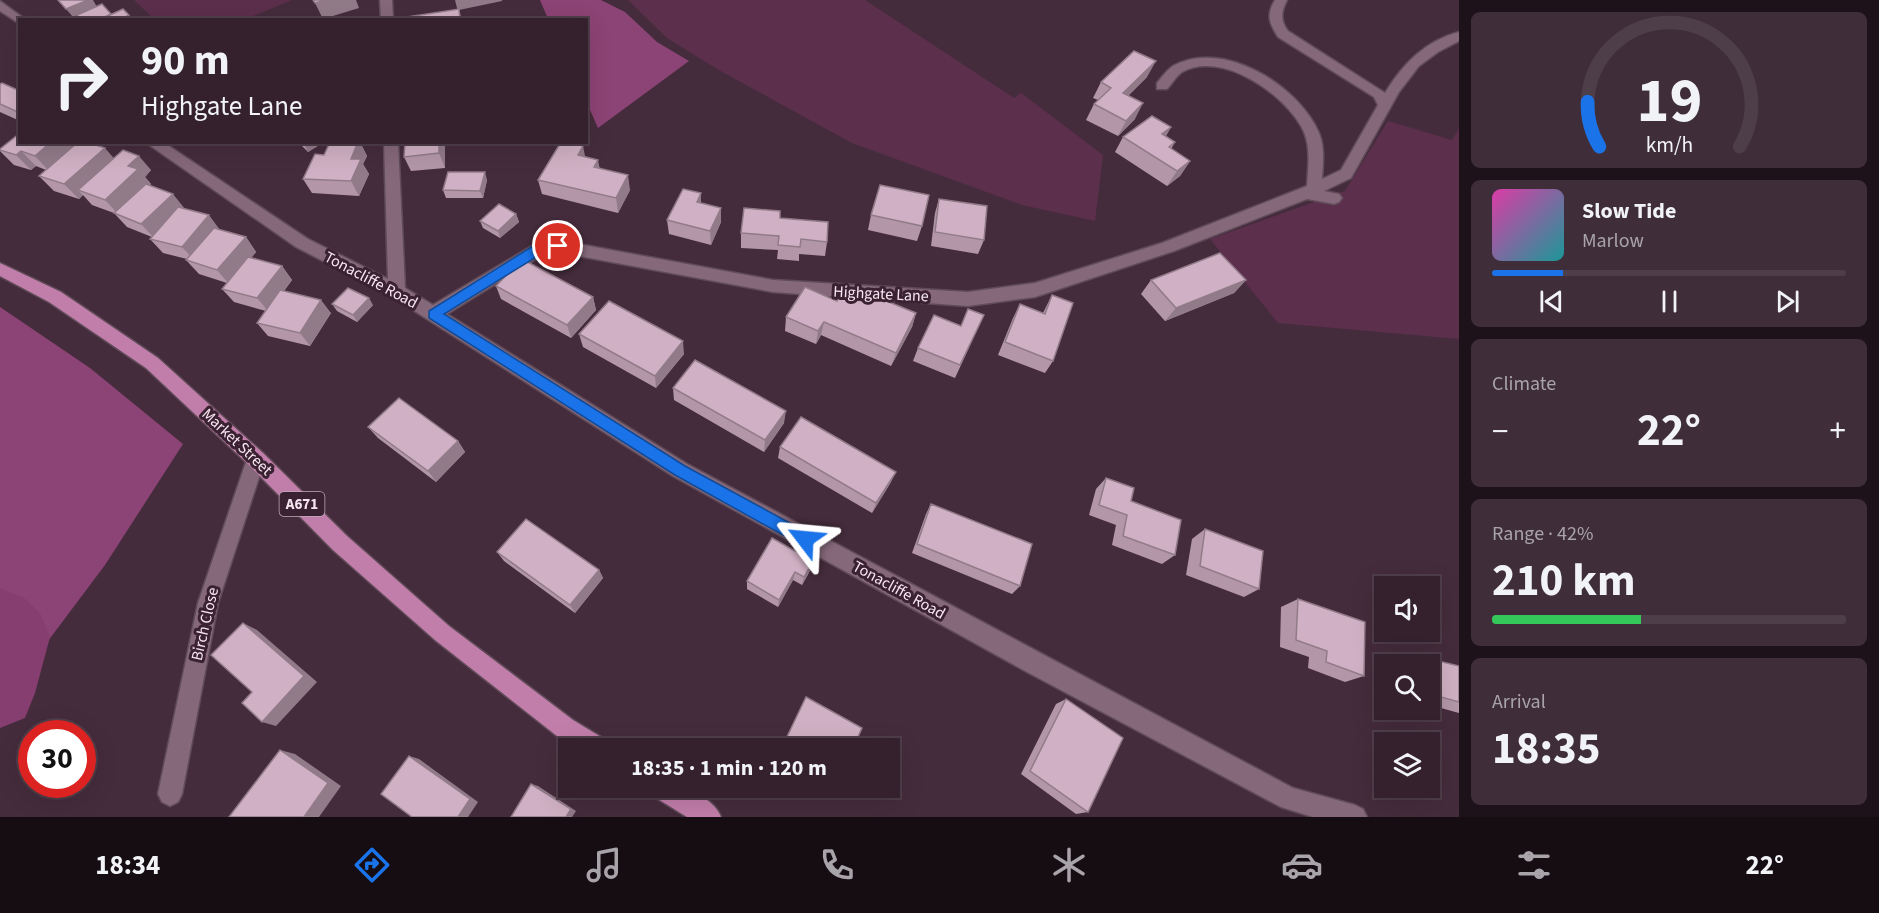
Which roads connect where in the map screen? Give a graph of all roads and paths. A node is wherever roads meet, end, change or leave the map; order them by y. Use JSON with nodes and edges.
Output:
{"nodes":[{"id":1,"x":386,"y":0,"type":"edge"},
{"id":2,"x":1281,"y":0,"type":"edge"},
{"id":3,"x":0,"y":5,"type":"edge"},
{"id":4,"x":18,"y":18,"type":"edge"},
{"id":5,"x":387,"y":18,"type":"edge"},
{"id":6,"x":1459,"y":36,"type":"edge"},
{"id":7,"x":1162,"y":86,"type":"dead end"},
{"id":8,"x":1385,"y":105,"type":"junction"},
{"id":9,"x":155,"y":144,"type":"edge"},
{"id":10,"x":392,"y":144,"type":"edge"},
{"id":11,"x":1310,"y":191,"type":"junction"},
{"id":12,"x":1334,"y":198,"type":"dead end"},
{"id":13,"x":0,"y":269,"type":"edge"},
{"id":14,"x":397,"y":291,"type":"junction"},
{"id":15,"x":434,"y":314,"type":"junction"},
{"id":16,"x":256,"y":459,"type":"junction"},
{"id":17,"x":580,"y":738,"type":"edge"},
{"id":18,"x":170,"y":794,"type":"dead end"},
{"id":19,"x":678,"y":798,"type":"edge"},
{"id":20,"x":710,"y":817,"type":"edge"},
{"id":21,"x":1355,"y":817,"type":"edge"}],
"edges":[{"from":1,"to":5,"type":"street"},
{"from":2,"to":8,"type":"street"},
{"from":3,"to":4,"type":"street"},
{"from":6,"to":8,"type":"street","name":"Highgate Lane"},
{"from":7,"to":11,"type":"street"},
{"from":8,"to":11,"type":"street","name":"Highgate Lane"},
{"from":9,"to":14,"type":"street","name":"Tonacliffe Road"},
{"from":10,"to":14,"type":"street"},
{"from":11,"to":12,"type":"street"},
{"from":11,"to":15,"type":"street","name":"Highgate Lane"},
{"from":13,"to":16,"type":"main road","name":"Market Street","number":"A671"},
{"from":14,"to":15,"type":"street","name":"Tonacliffe Road"},
{"from":15,"to":21,"type":"street","name":"Tonacliffe Road"},
{"from":16,"to":17,"type":"main road","name":"Market Street","number":"A671"},
{"from":16,"to":18,"type":"street","name":"Birch Close"},
{"from":19,"to":20,"type":"main road"}]}
